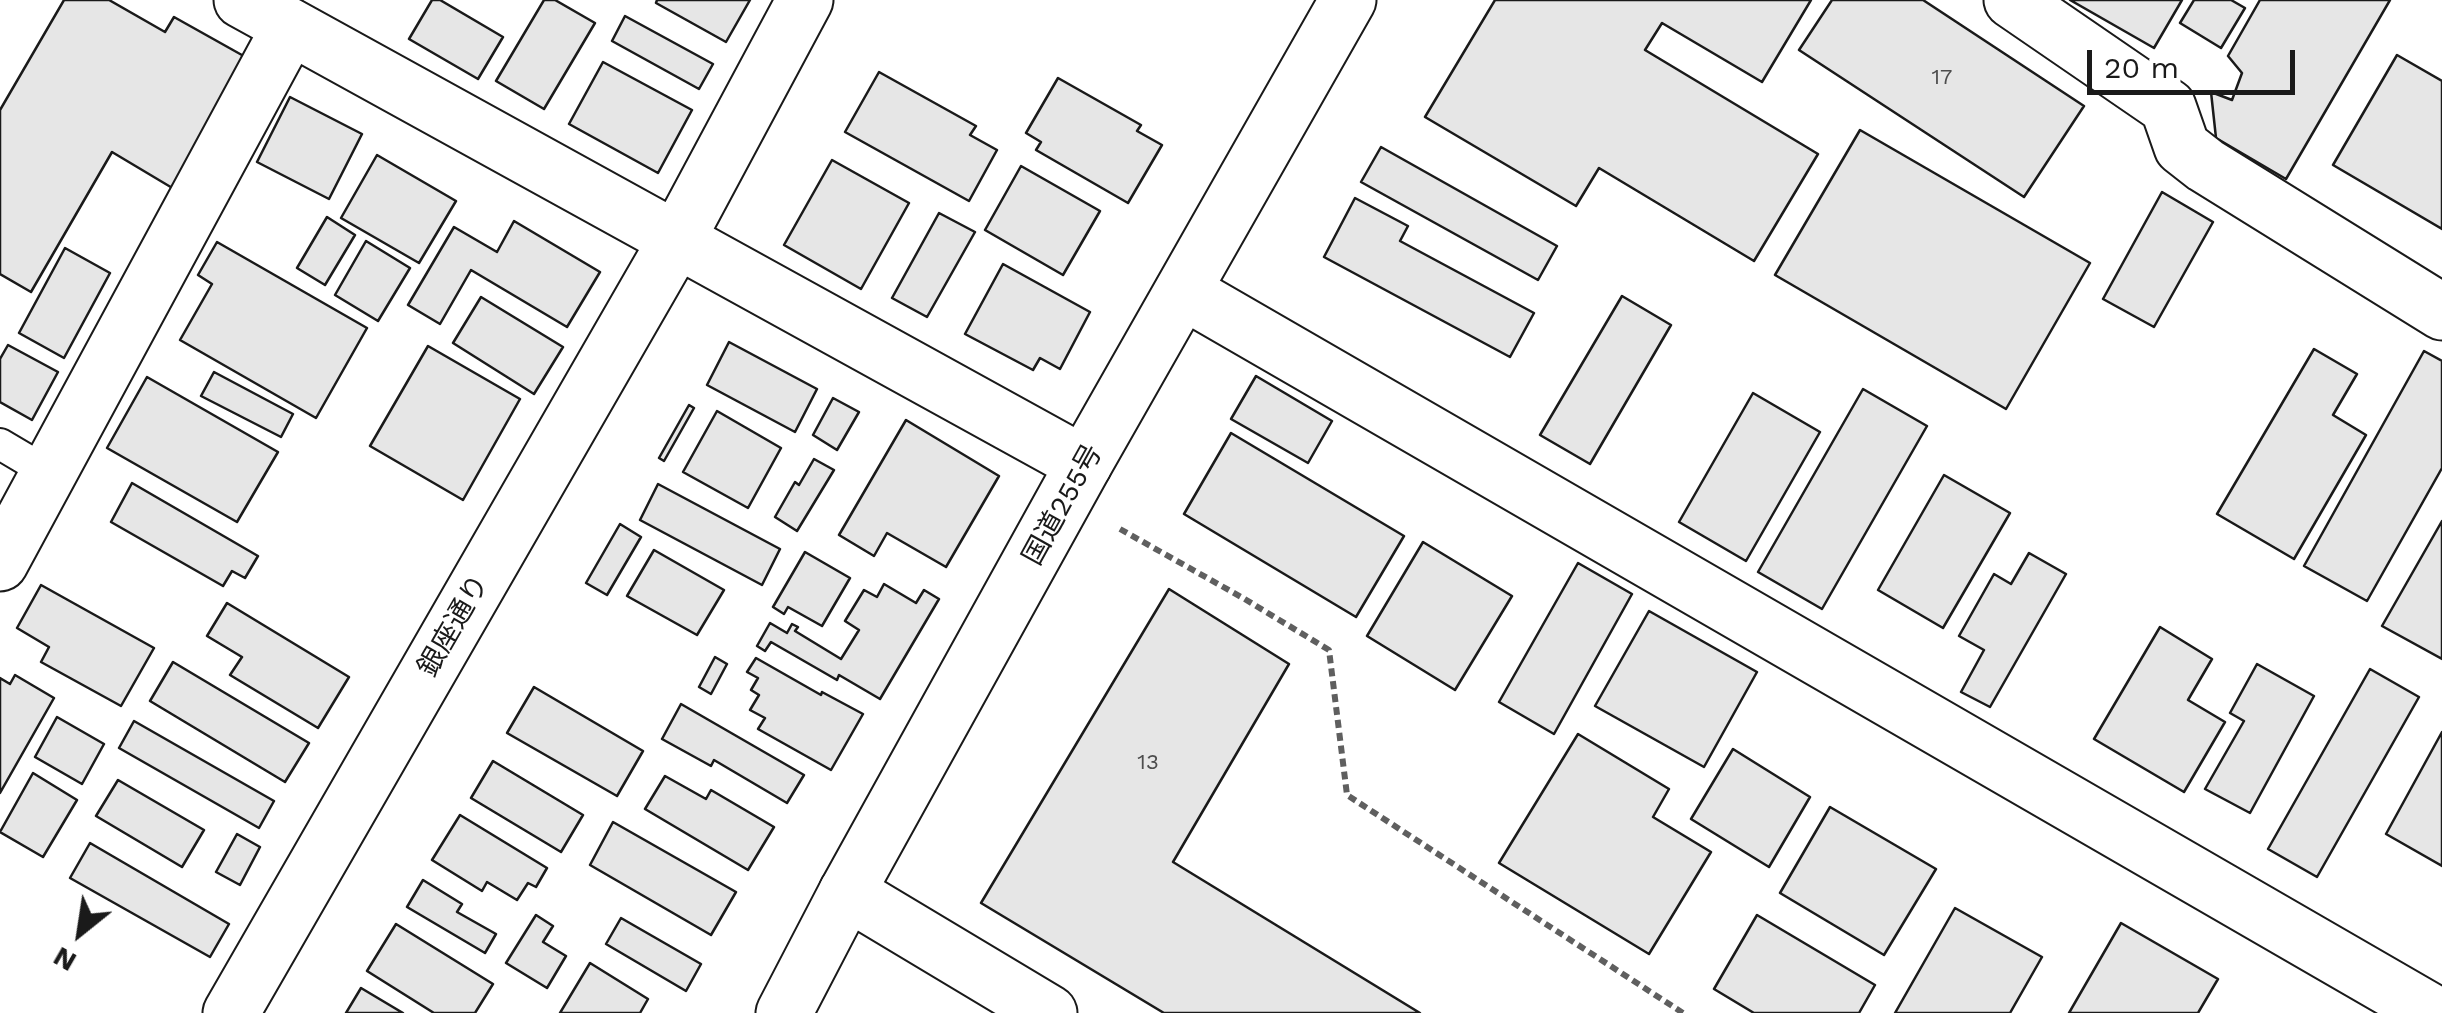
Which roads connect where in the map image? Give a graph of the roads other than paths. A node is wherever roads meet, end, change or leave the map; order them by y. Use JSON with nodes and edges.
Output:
{"nodes":[{"id":1,"x":242,"y":0,"type":"edge"},
{"id":2,"x":806,"y":0,"type":"edge"},
{"id":3,"x":1348,"y":0,"type":"edge"},
{"id":4,"x":2012,"y":0,"type":"edge"},
{"id":5,"x":290,"y":26,"type":"junction"},
{"id":6,"x":677,"y":239,"type":"junction"},
{"id":7,"x":1183,"y":291,"type":"junction"},
{"id":8,"x":2442,"y":312,"type":"edge"},
{"id":9,"x":0,"y":444,"type":"edge"},
{"id":10,"x":49,"y":473,"type":"junction"},
{"id":11,"x":1076,"y":481,"type":"junction"},
{"id":12,"x":0,"y":563,"type":"edge"},
{"id":13,"x":847,"y":892,"type":"junction"},
{"id":14,"x":231,"y":1013,"type":"edge"},
{"id":15,"x":784,"y":1013,"type":"edge"},
{"id":16,"x":1049,"y":1013,"type":"edge"},
{"id":17,"x":2433,"y":1013,"type":"edge"}],
"edges":[{"from":1,"to":5,"type":"main road"},
{"from":2,"to":6,"type":"main road","name":"銀座通り"},
{"from":3,"to":7,"type":"main road","name":"国道255号"},
{"from":4,"to":8,"type":"main road"},
{"from":5,"to":6,"type":"main road"},
{"from":5,"to":10,"type":"main road"},
{"from":6,"to":11,"type":"main road"},
{"from":6,"to":14,"type":"main road","name":"銀座通り"},
{"from":7,"to":11,"type":"main road","name":"国道255号"},
{"from":7,"to":17,"type":"main road"},
{"from":9,"to":10,"type":"lane"},
{"from":10,"to":12,"type":"main road"},
{"from":11,"to":13,"type":"main road","name":"国道255号"},
{"from":13,"to":15,"type":"main road","name":"国道255号"},
{"from":13,"to":16,"type":"main road"}]}
